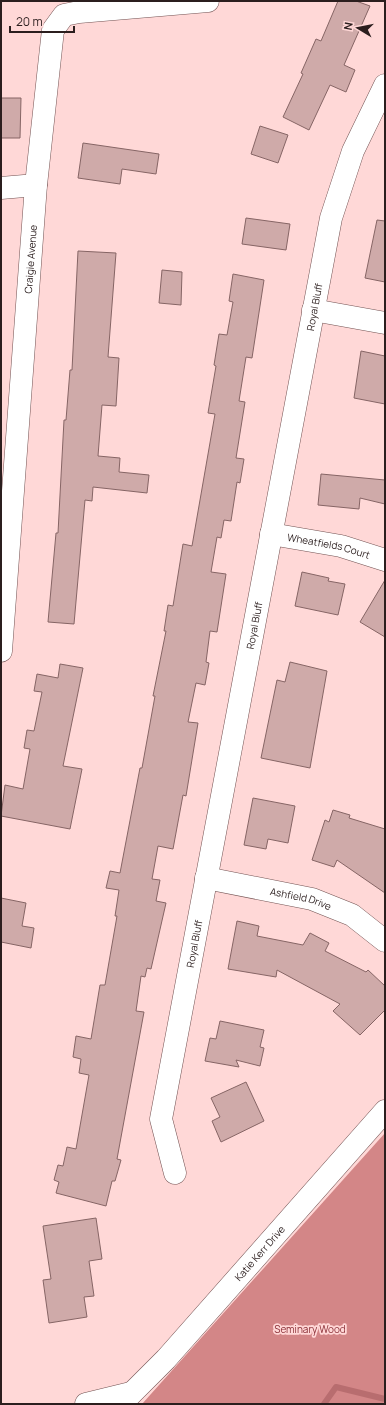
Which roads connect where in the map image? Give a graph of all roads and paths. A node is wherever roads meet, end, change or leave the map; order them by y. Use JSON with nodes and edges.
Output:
{"nodes":[{"id":1,"x":208,"y":1,"type":"edge"},
{"id":2,"x":385,"y":85,"type":"edge"},
{"id":3,"x":36,"y":185,"type":"junction"},
{"id":4,"x":1,"y":188,"type":"edge"},
{"id":5,"x":314,"y":310,"type":"junction"},
{"id":6,"x":385,"y":323,"type":"edge"},
{"id":7,"x":7,"y":493,"type":"edge"},
{"id":8,"x":271,"y":534,"type":"junction"},
{"id":9,"x":385,"y":560,"type":"edge"},
{"id":10,"x":1,"y":651,"type":"edge"},
{"id":11,"x":206,"y":878,"type":"junction"},
{"id":12,"x":385,"y":941,"type":"edge"},
{"id":13,"x":385,"y":1111,"type":"edge"},
{"id":14,"x":175,"y":1173,"type":"dead end"},
{"id":15,"x":126,"y":1399,"type":"edge"},
{"id":16,"x":86,"y":1404,"type":"edge"}],
"edges":[{"from":1,"to":3,"type":"street","name":"Craigie Avenue"},
{"from":2,"to":5,"type":"street","name":"Royal Bluff"},
{"from":3,"to":4,"type":"street"},
{"from":3,"to":7,"type":"street","name":"Craigie Avenue"},
{"from":5,"to":6,"type":"street"},
{"from":5,"to":8,"type":"street","name":"Royal Bluff"},
{"from":7,"to":10,"type":"street","name":"Craigie Avenue"},
{"from":8,"to":9,"type":"street","name":"Wheatfields Court"},
{"from":8,"to":11,"type":"street","name":"Royal Bluff"},
{"from":11,"to":12,"type":"street","name":"Ashfield Drive"},
{"from":11,"to":14,"type":"street","name":"Royal Bluff"},
{"from":13,"to":15,"type":"street","name":"Katie Kerr Drive"},
{"from":15,"to":16,"type":"street","name":"Katie Kerr Drive"}]}
